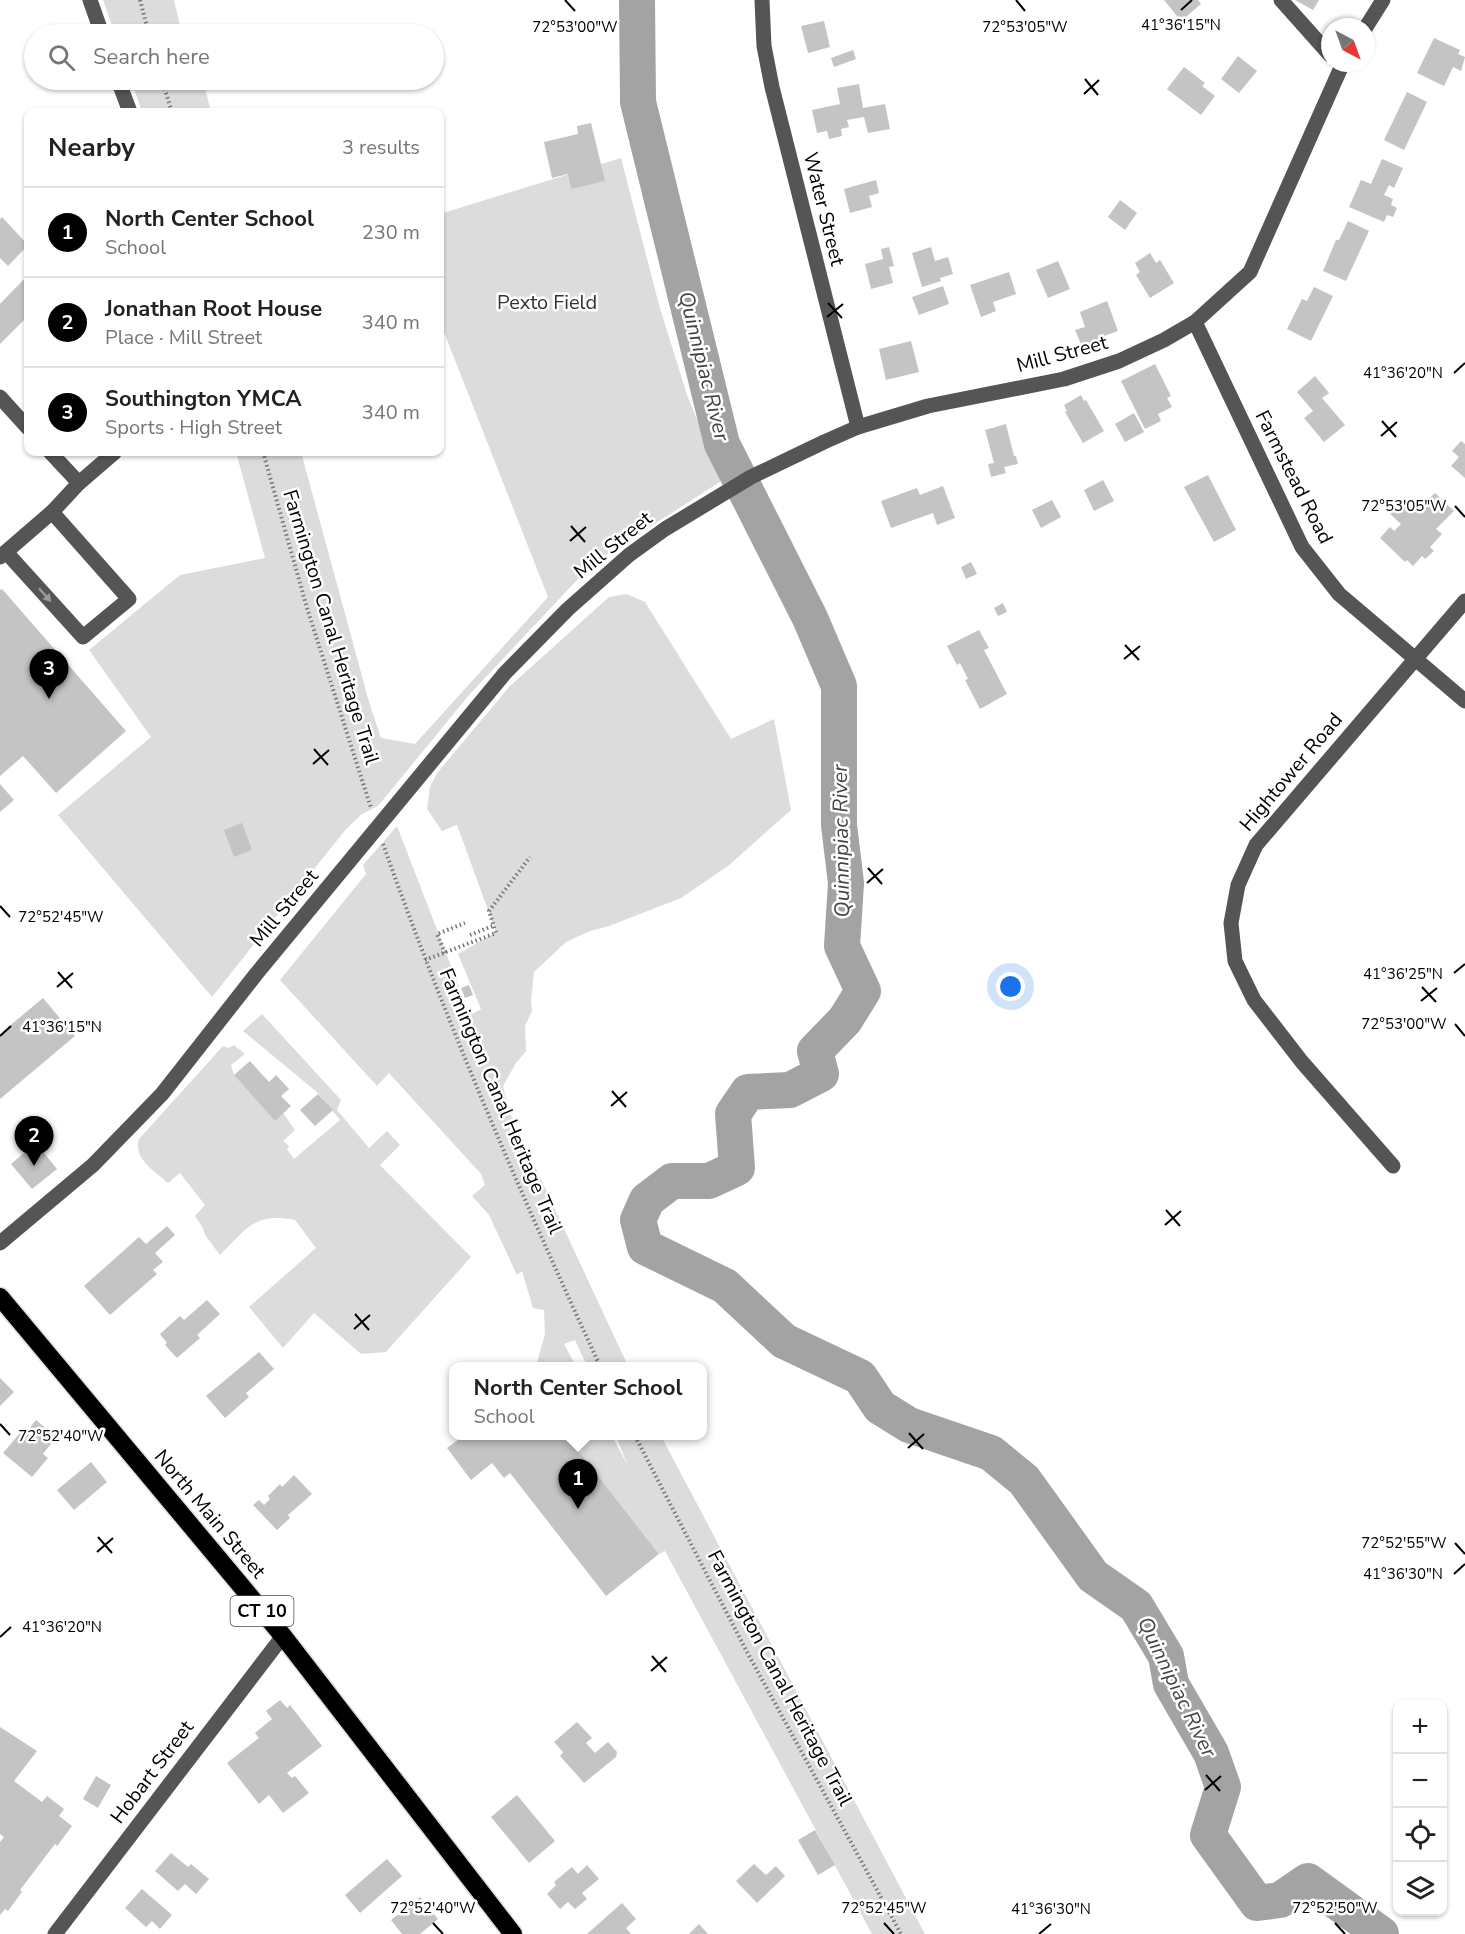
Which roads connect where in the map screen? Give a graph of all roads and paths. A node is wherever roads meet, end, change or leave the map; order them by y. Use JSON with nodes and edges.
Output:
{"nodes":[{"id":1,"x":90,"y":0,"type":"edge"},
{"id":2,"x":140,"y":0,"type":"edge"},
{"id":3,"x":762,"y":0,"type":"edge"},
{"id":4,"x":1281,"y":0,"type":"edge"},
{"id":5,"x":1383,"y":0,"type":"edge"},
{"id":6,"x":1372,"y":18,"type":"edge"},
{"id":7,"x":98,"y":24,"type":"edge"},
{"id":8,"x":146,"y":24,"type":"edge"},
{"id":9,"x":1321,"y":45,"type":"edge"},
{"id":10,"x":1337,"y":72,"type":"edge"},
{"id":11,"x":122,"y":90,"type":"edge"},
{"id":12,"x":165,"y":90,"type":"edge"},
{"id":13,"x":128,"y":108,"type":"edge"},
{"id":14,"x":171,"y":108,"type":"edge"},
{"id":15,"x":1195,"y":322,"type":"junction"},
{"id":16,"x":0,"y":397,"type":"edge"},
{"id":17,"x":24,"y":424,"type":"edge"},
{"id":18,"x":858,"y":427,"type":"junction"},
{"id":19,"x":54,"y":456,"type":"edge"},
{"id":20,"x":110,"y":456,"type":"edge"},
{"id":21,"x":264,"y":456,"type":"edge"},
{"id":22,"x":79,"y":483,"type":"junction"},
{"id":23,"x":52,"y":512,"type":"junction"},
{"id":24,"x":3,"y":554,"type":"edge"},
{"id":25,"x":1465,"y":601,"type":"edge"},
{"id":26,"x":1415,"y":659,"type":"junction"},
{"id":27,"x":1465,"y":701,"type":"edge"},
{"id":28,"x":372,"y":811,"type":"dead end"},
{"id":29,"x":383,"y":843,"type":"dead end"},
{"id":30,"x":530,"y":857,"type":"dead end"},
{"id":31,"x":465,"y":923,"type":"dead end"},
{"id":32,"x":495,"y":925,"type":"junction"},
{"id":33,"x":470,"y":935,"type":"dead end"},
{"id":34,"x":445,"y":952,"type":"junction"},
{"id":35,"x":425,"y":960,"type":"junction"},
{"id":36,"x":1393,"y":1166,"type":"dead end"},
{"id":37,"x":0,"y":1243,"type":"edge"},
{"id":38,"x":0,"y":1297,"type":"edge"},
{"id":39,"x":598,"y":1362,"type":"edge"},
{"id":40,"x":636,"y":1440,"type":"edge"},
{"id":41,"x":283,"y":1636,"type":"junction"},
{"id":42,"x":55,"y":1934,"type":"edge"},
{"id":43,"x":513,"y":1934,"type":"edge"},
{"id":44,"x":901,"y":1934,"type":"edge"}],
"edges":[{"from":1,"to":7,"type":"street"},
{"from":2,"to":8,"type":"path"},
{"from":3,"to":18,"type":"street","name":"Water Street"},
{"from":4,"to":9,"type":"street"},
{"from":5,"to":6,"type":"street"},
{"from":10,"to":15,"type":"street","name":"Mill Street"},
{"from":11,"to":13,"type":"street"},
{"from":12,"to":14,"type":"path"},
{"from":15,"to":18,"type":"street","name":"Mill Street"},
{"from":15,"to":26,"type":"street","name":"Farmstead Road"},
{"from":16,"to":17,"type":"street"},
{"from":18,"to":37,"type":"street","name":"Mill Street"},
{"from":19,"to":22,"type":"street"},
{"from":20,"to":22,"type":"street"},
{"from":21,"to":28,"type":"path","name":"Farmington Canal Heritage Trail"},
{"from":22,"to":23,"type":"street"},
{"from":23,"to":24,"type":"street"},
{"from":24,"to":23,"type":"street","one_way":true},
{"from":25,"to":26,"type":"street","name":"Hightower Road"},
{"from":26,"to":27,"type":"street","name":"Farmstead Road"},
{"from":26,"to":36,"type":"street","name":"Hightower Road"},
{"from":29,"to":35,"type":"path","name":"Farmington Canal Heritage Trail"},
{"from":30,"to":32,"type":"path"},
{"from":31,"to":34,"type":"path"},
{"from":32,"to":33,"type":"path"},
{"from":32,"to":34,"type":"path"},
{"from":34,"to":35,"type":"path"},
{"from":35,"to":39,"type":"path","name":"Farmington Canal Heritage Trail"},
{"from":38,"to":41,"type":"highway","name":"North Main Street","number":"CT 10"},
{"from":40,"to":44,"type":"path","name":"Farmington Canal Heritage Trail"},
{"from":41,"to":42,"type":"street","name":"Hobart Street"},
{"from":41,"to":43,"type":"highway","name":"North Main Street","number":"CT 10"}]}
